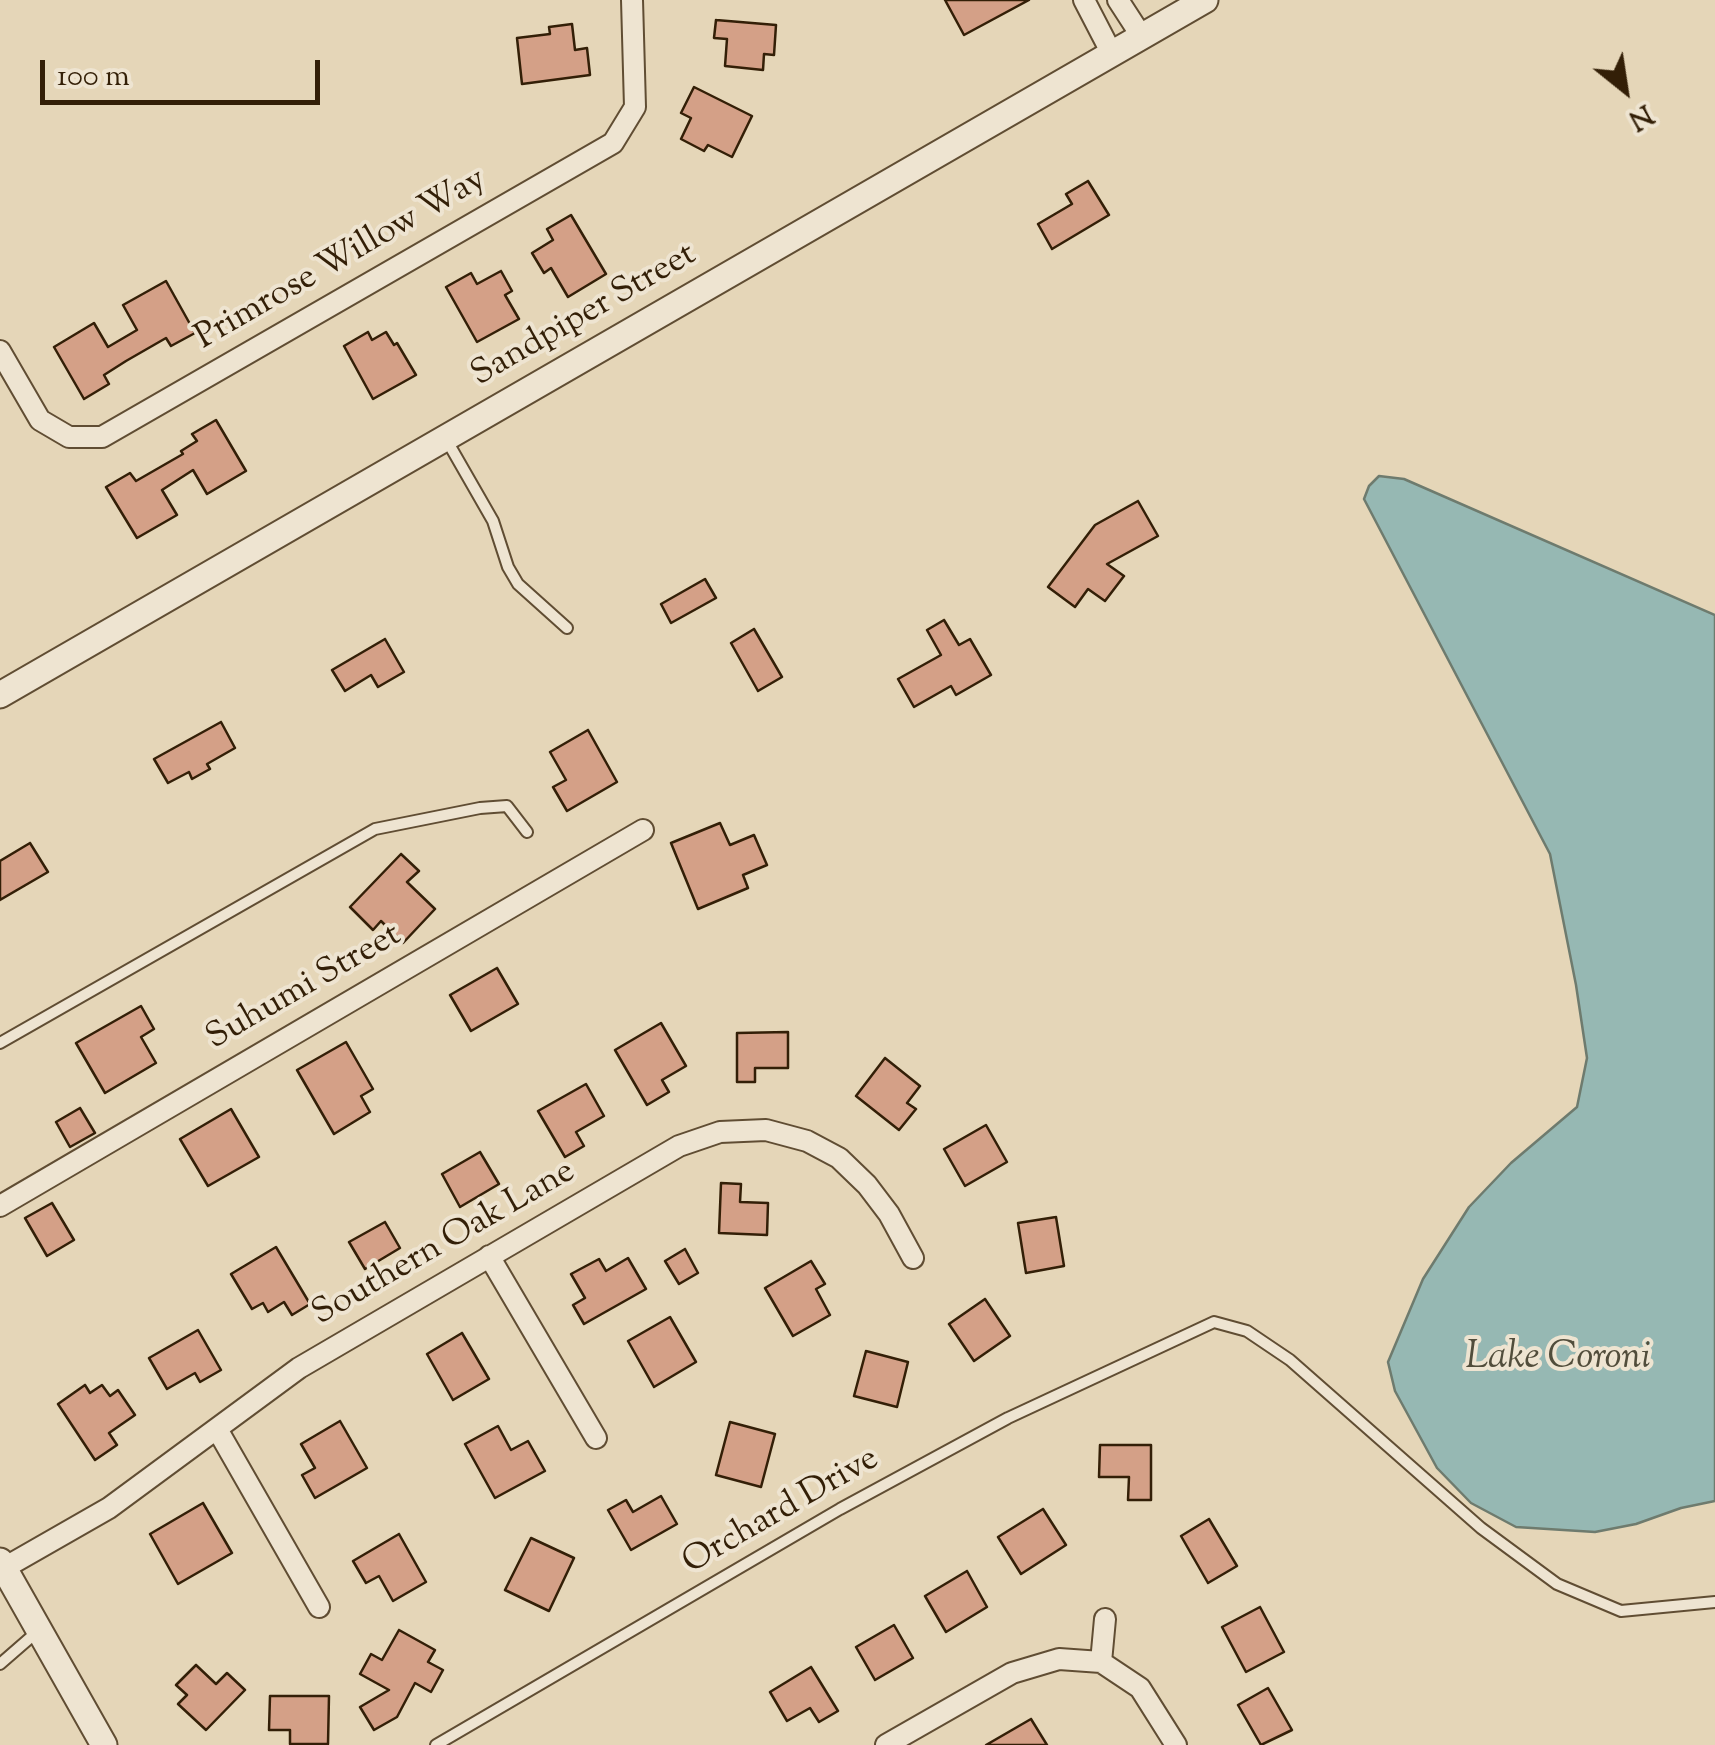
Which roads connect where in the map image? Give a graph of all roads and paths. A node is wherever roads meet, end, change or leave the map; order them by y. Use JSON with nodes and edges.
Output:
{"nodes":[{"id":1,"x":632,"y":0,"type":"edge"},
{"id":2,"x":1084,"y":0,"type":"edge"},
{"id":3,"x":1118,"y":0,"type":"edge"},
{"id":4,"x":1205,"y":0,"type":"edge"},
{"id":5,"x":1142,"y":37,"type":"junction"},
{"id":6,"x":1112,"y":54,"type":"junction"},
{"id":7,"x":0,"y":351,"type":"edge"},
{"id":8,"x":445,"y":438,"type":"junction"},
{"id":9,"x":566,"y":628,"type":"dead end"},
{"id":10,"x":0,"y":696,"type":"edge"},
{"id":11,"x":643,"y":830,"type":"dead end"},
{"id":12,"x":528,"y":832,"type":"dead end"},
{"id":13,"x":0,"y":1043,"type":"edge"},
{"id":14,"x":0,"y":1206,"type":"edge"},
{"id":15,"x":490,"y":1256,"type":"junction"},
{"id":16,"x":913,"y":1258,"type":"dead end"},
{"id":17,"x":217,"y":1429,"type":"junction"},
{"id":18,"x":596,"y":1438,"type":"dead end"},
{"id":19,"x":2,"y":1564,"type":"edge"},
{"id":20,"x":1715,"y":1602,"type":"edge"},
{"id":21,"x":318,"y":1607,"type":"dead end"},
{"id":22,"x":1104,"y":1619,"type":"dead end"},
{"id":23,"x":39,"y":1631,"type":"junction"},
{"id":24,"x":1101,"y":1662,"type":"junction"},
{"id":25,"x":0,"y":1664,"type":"edge"},
{"id":26,"x":104,"y":1745,"type":"edge"},
{"id":27,"x":436,"y":1745,"type":"edge"},
{"id":28,"x":886,"y":1745,"type":"edge"},
{"id":29,"x":1176,"y":1745,"type":"edge"}],
"edges":[{"from":1,"to":7,"type":"street","name":"Primrose Willow Way"},
{"from":2,"to":6,"type":"street"},
{"from":3,"to":5,"type":"street"},
{"from":4,"to":5,"type":"street","name":"Sandpiper Street"},
{"from":5,"to":6,"type":"street","name":"Sandpiper Street"},
{"from":6,"to":8,"type":"street","name":"Sandpiper Street"},
{"from":8,"to":9,"type":"lane"},
{"from":8,"to":10,"type":"street","name":"Sandpiper Street"},
{"from":11,"to":14,"type":"street","name":"Suhumi Street"},
{"from":12,"to":13,"type":"lane"},
{"from":15,"to":16,"type":"street","name":"Southern Oak Lane"},
{"from":15,"to":17,"type":"street","name":"Southern Oak Lane"},
{"from":15,"to":18,"type":"street"},
{"from":17,"to":19,"type":"street","name":"Southern Oak Lane"},
{"from":17,"to":21,"type":"street"},
{"from":19,"to":23,"type":"street"},
{"from":20,"to":27,"type":"lane","name":"Orchard Drive"},
{"from":22,"to":24,"type":"street"},
{"from":23,"to":25,"type":"lane"},
{"from":23,"to":26,"type":"street"},
{"from":24,"to":28,"type":"street"},
{"from":24,"to":29,"type":"street"}]}
